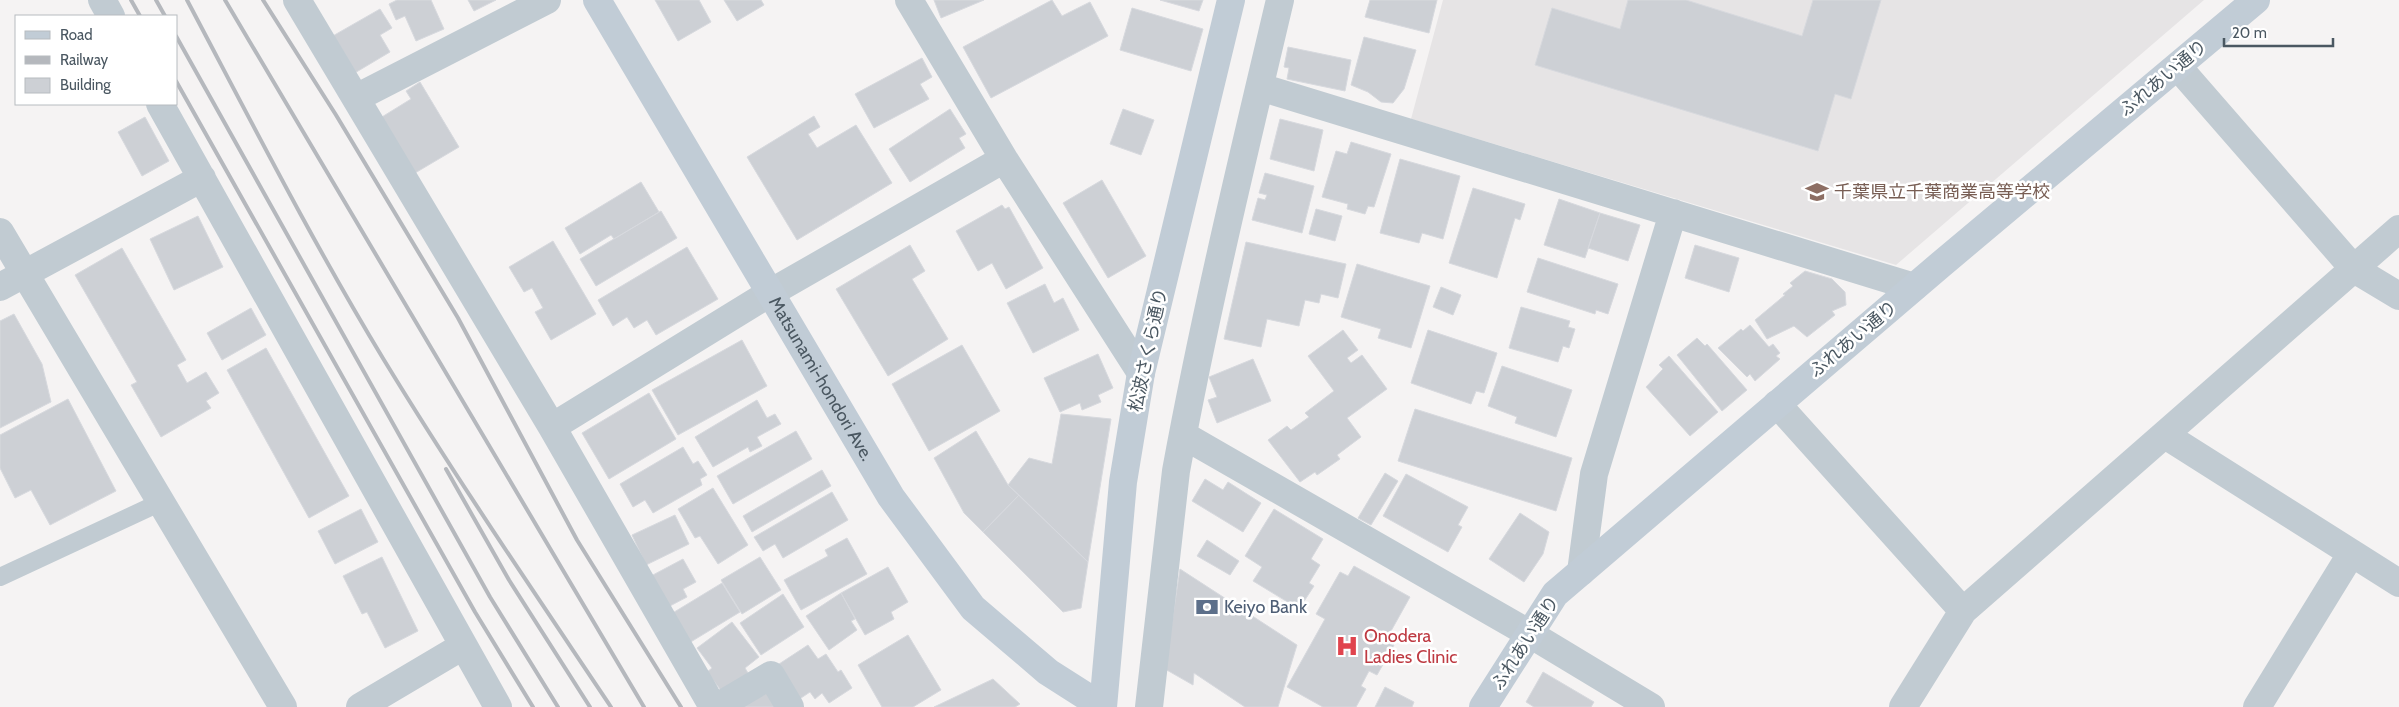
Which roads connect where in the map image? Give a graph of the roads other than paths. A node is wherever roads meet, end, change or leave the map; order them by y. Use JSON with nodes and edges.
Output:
{"nodes":[{"id":1,"x":102,"y":0,"type":"edge"},
{"id":2,"x":297,"y":0,"type":"edge"},
{"id":3,"x":548,"y":0,"type":"edge"},
{"id":4,"x":598,"y":0,"type":"edge"},
{"id":5,"x":909,"y":0,"type":"edge"},
{"id":6,"x":1231,"y":0,"type":"edge"},
{"id":7,"x":1280,"y":0,"type":"edge"},
{"id":8,"x":2256,"y":0,"type":"edge"},
{"id":9,"x":110,"y":15,"type":"edge"},
{"id":10,"x":2178,"y":67,"type":"junction"},
{"id":11,"x":1260,"y":87,"type":"junction"},
{"id":12,"x":356,"y":98,"type":"junction"},
{"id":13,"x":161,"y":105,"type":"edge"},
{"id":14,"x":1004,"y":159,"type":"junction"},
{"id":15,"x":202,"y":178,"type":"junction"},
{"id":16,"x":1673,"y":214,"type":"junction"},
{"id":17,"x":2399,"y":229,"type":"edge"},
{"id":18,"x":0,"y":232,"type":"edge"},
{"id":19,"x":2354,"y":269,"type":"junction"},
{"id":20,"x":25,"y":274,"type":"junction"},
{"id":21,"x":0,"y":287,"type":"edge"},
{"id":22,"x":1914,"y":287,"type":"junction"},
{"id":23,"x":770,"y":293,"type":"junction"},
{"id":24,"x":2399,"y":296,"type":"edge"},
{"id":25,"x":1141,"y":373,"type":"junction"},
{"id":26,"x":1777,"y":404,"type":"junction"},
{"id":27,"x":552,"y":427,"type":"junction"},
{"id":28,"x":1183,"y":435,"type":"junction"},
{"id":29,"x":2165,"y":435,"type":"junction"},
{"id":30,"x":161,"y":502,"type":"junction"},
{"id":31,"x":2351,"y":554,"type":"junction"},
{"id":32,"x":1581,"y":572,"type":"junction"},
{"id":33,"x":0,"y":577,"type":"edge"},
{"id":34,"x":2399,"y":583,"type":"edge"},
{"id":35,"x":1963,"y":611,"type":"junction"},
{"id":36,"x":1530,"y":634,"type":"junction"},
{"id":37,"x":463,"y":646,"type":"junction"},
{"id":38,"x":283,"y":707,"type":"edge"},
{"id":39,"x":360,"y":707,"type":"edge"},
{"id":40,"x":498,"y":707,"type":"edge"},
{"id":41,"x":713,"y":707,"type":"edge"},
{"id":42,"x":717,"y":707,"type":"edge"},
{"id":43,"x":790,"y":707,"type":"edge"},
{"id":44,"x":1103,"y":707,"type":"edge"},
{"id":45,"x":1149,"y":707,"type":"edge"},
{"id":46,"x":1483,"y":707,"type":"edge"},
{"id":47,"x":1651,"y":707,"type":"edge"},
{"id":48,"x":1903,"y":707,"type":"edge"},
{"id":49,"x":2257,"y":707,"type":"edge"}],
"edges":[{"from":1,"to":9,"type":"street"},
{"from":2,"to":12,"type":"street"},
{"from":3,"to":12,"type":"street"},
{"from":4,"to":23,"type":"street","name":"Matsunami-hondori Ave."},
{"from":5,"to":14,"type":"street"},
{"from":6,"to":25,"type":"street","name":"松波さくら通り"},
{"from":7,"to":11,"type":"street"},
{"from":8,"to":10,"type":"street","name":"ふれあい通り"},
{"from":10,"to":19,"type":"street"},
{"from":10,"to":22,"type":"street","name":"ふれあい通り"},
{"from":11,"to":16,"type":"street"},
{"from":11,"to":28,"type":"street"},
{"from":12,"to":27,"type":"street"},
{"from":13,"to":15,"type":"street"},
{"from":14,"to":23,"type":"street"},
{"from":14,"to":25,"type":"street"},
{"from":15,"to":20,"type":"street"},
{"from":15,"to":37,"type":"street"},
{"from":16,"to":22,"type":"street"},
{"from":16,"to":32,"type":"street"},
{"from":17,"to":19,"type":"street"},
{"from":18,"to":20,"type":"street"},
{"from":19,"to":24,"type":"street"},
{"from":19,"to":29,"type":"street"},
{"from":20,"to":21,"type":"street"},
{"from":20,"to":30,"type":"street"},
{"from":22,"to":26,"type":"street","name":"ふれあい通り"},
{"from":23,"to":27,"type":"street"},
{"from":23,"to":44,"type":"street","name":"Matsunami-hondori Ave."},
{"from":25,"to":44,"type":"street","name":"松波さくら通り"},
{"from":26,"to":32,"type":"street","name":"ふれあい通り"},
{"from":26,"to":35,"type":"street"},
{"from":27,"to":41,"type":"street"},
{"from":28,"to":36,"type":"street"},
{"from":28,"to":45,"type":"street"},
{"from":29,"to":31,"type":"street"},
{"from":29,"to":35,"type":"street"},
{"from":30,"to":33,"type":"lane"},
{"from":30,"to":38,"type":"street"},
{"from":31,"to":34,"type":"street"},
{"from":31,"to":49,"type":"street"},
{"from":32,"to":36,"type":"street","name":"ふれあい通り"},
{"from":35,"to":48,"type":"street"},
{"from":36,"to":46,"type":"street","name":"ふれあい通り"},
{"from":36,"to":47,"type":"street"},
{"from":37,"to":39,"type":"street"},
{"from":37,"to":40,"type":"street"},
{"from":42,"to":43,"type":"street"}]}
